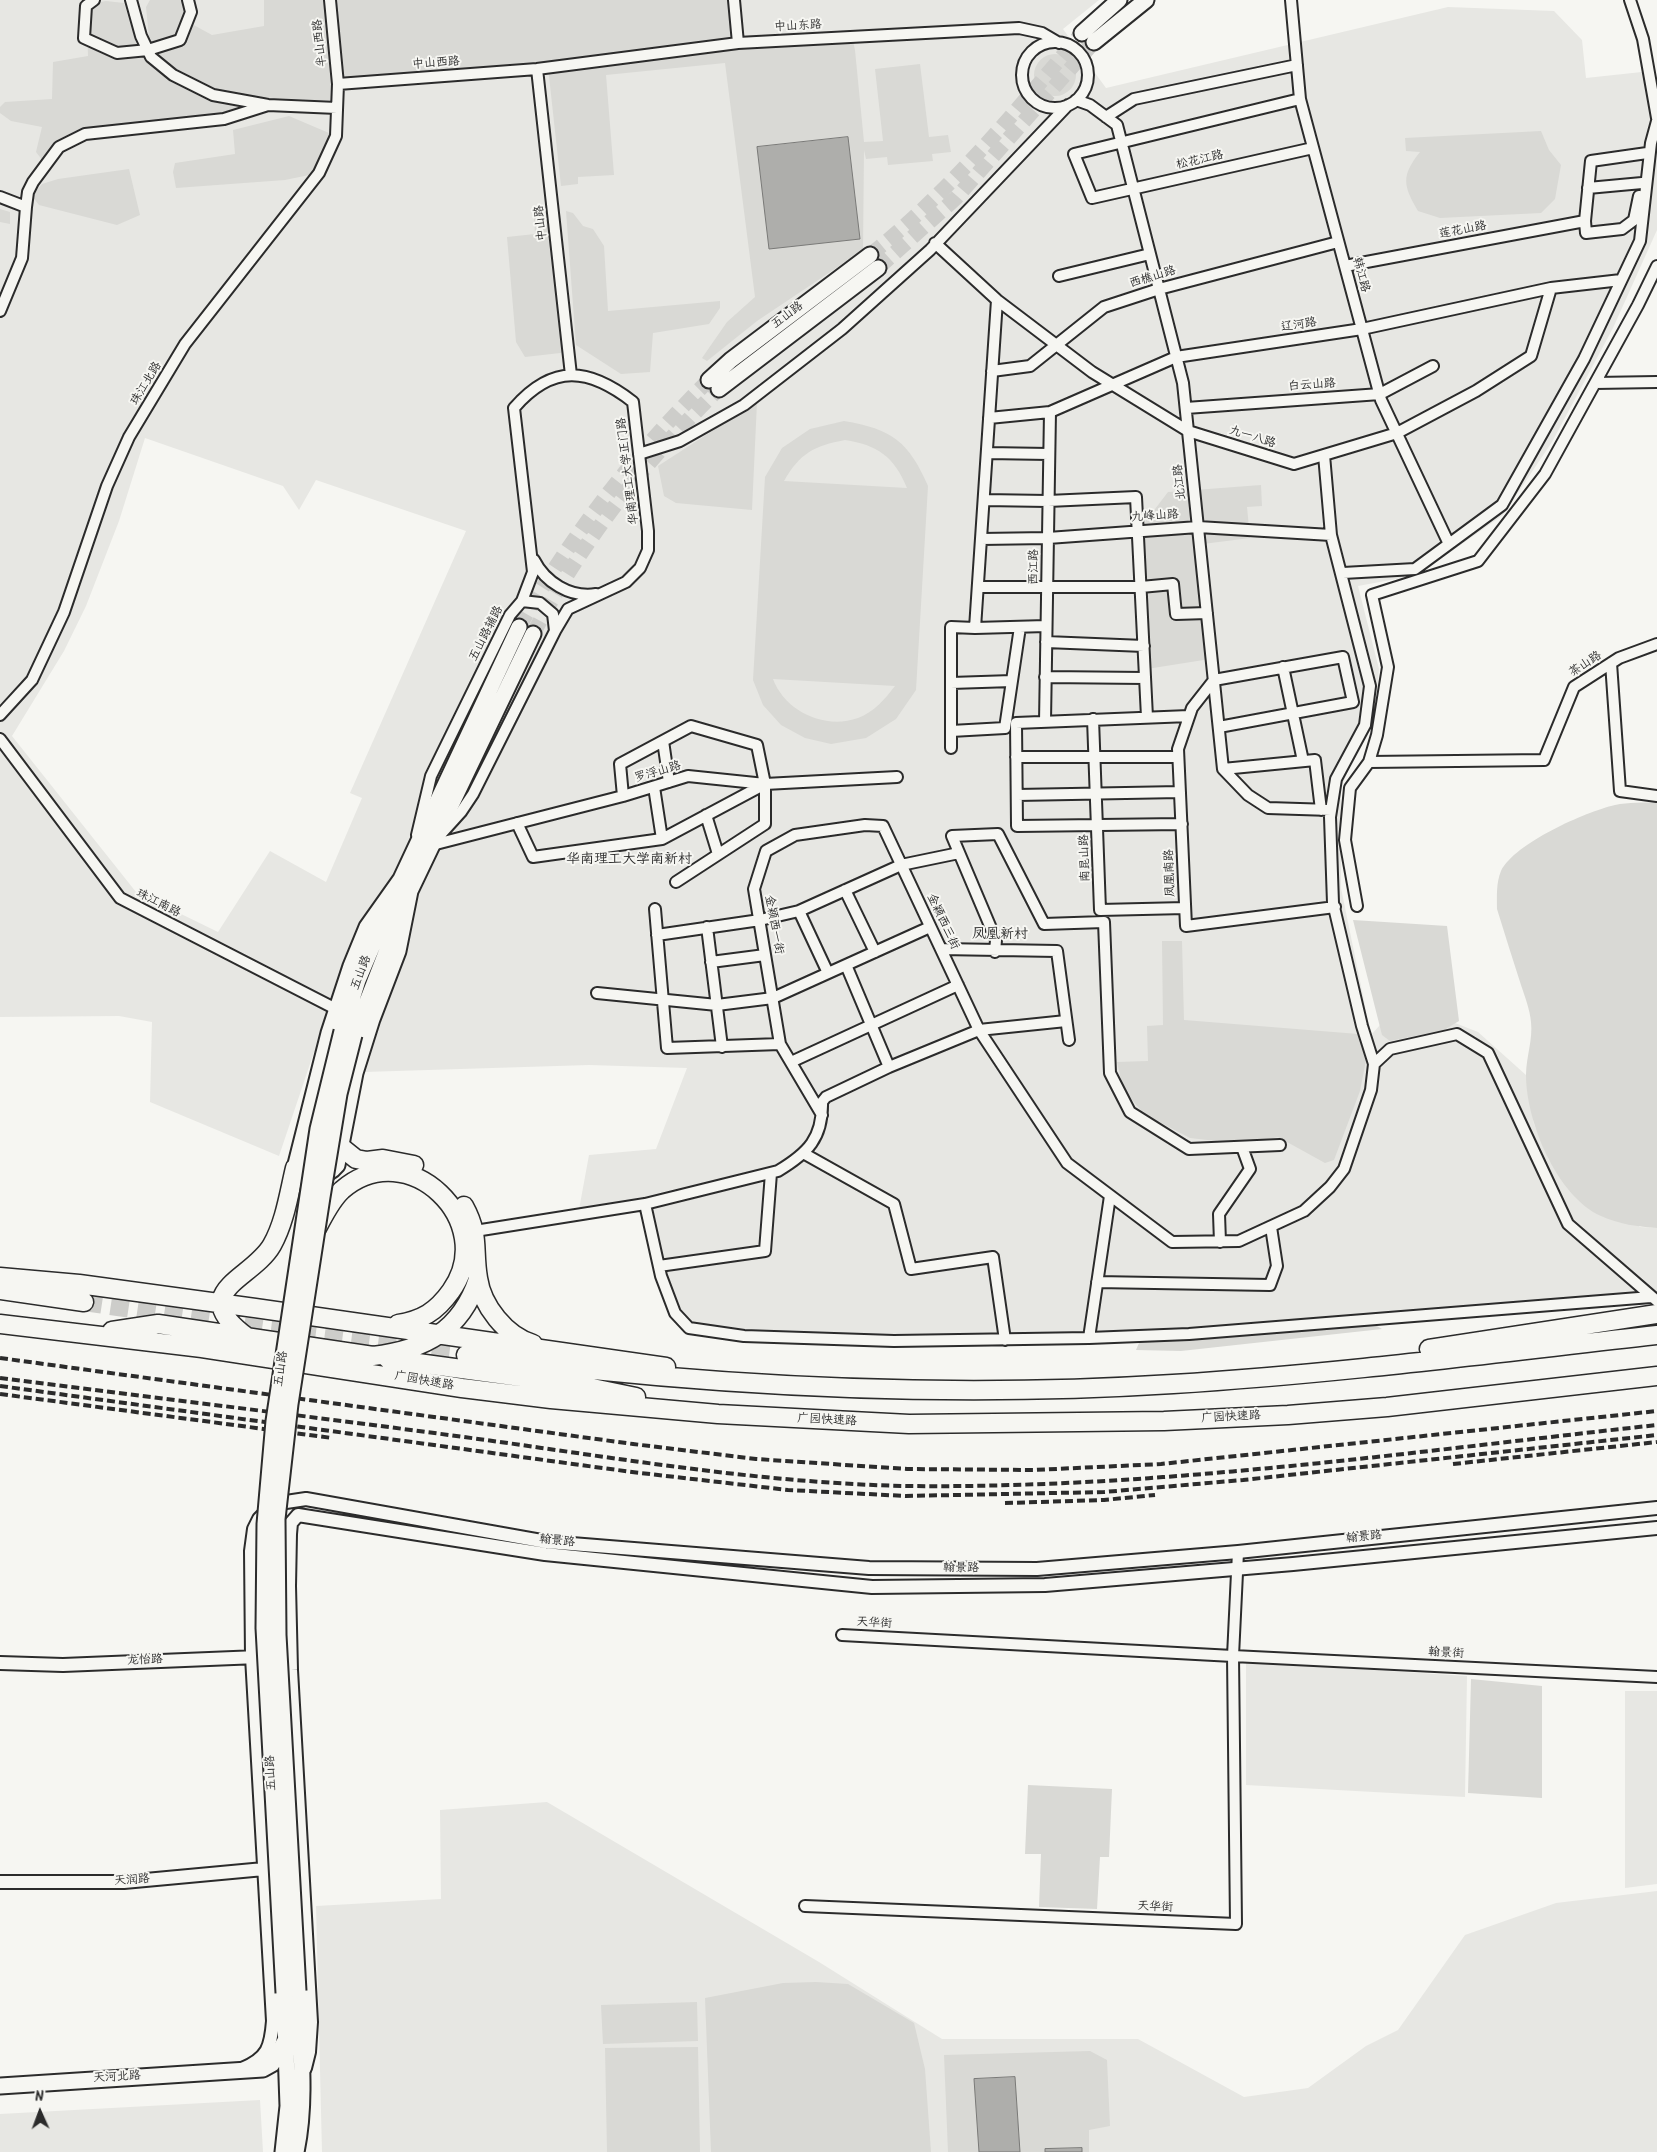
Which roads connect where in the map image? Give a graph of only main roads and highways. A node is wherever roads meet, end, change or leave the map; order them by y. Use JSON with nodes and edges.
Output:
{"nodes":[{"id":1,"x":1119,"y":0,"type":"edge"},
{"id":2,"x":1146,"y":0,"type":"edge"},
{"id":3,"x":1082,"y":33,"type":"tunnel mouth"},
{"id":4,"x":1094,"y":42,"type":"tunnel mouth"},
{"id":5,"x":874,"y":262,"type":"tunnel mouth"},
{"id":6,"x":714,"y":384,"type":"tunnel mouth"},
{"id":7,"x":519,"y":627,"type":"tunnel mouth"},
{"id":8,"x":533,"y":634,"type":"tunnel mouth"},
{"id":9,"x":405,"y":885,"type":"junction"},
{"id":10,"x":348,"y":1033,"type":"junction"},
{"id":11,"x":341,"y":1147,"type":"junction"},
{"id":12,"x":295,"y":1168,"type":"junction"},
{"id":13,"x":317,"y":1228,"type":"junction"},
{"id":14,"x":0,"y":1277,"type":"edge"},
{"id":15,"x":478,"y":1279,"type":"junction"},
{"id":16,"x":0,"y":1290,"type":"edge"},
{"id":17,"x":84,"y":1302,"type":"tunnel mouth"},
{"id":18,"x":222,"y":1304,"type":"junction"},
{"id":19,"x":1657,"y":1314,"type":"edge"},
{"id":20,"x":0,"y":1324,"type":"edge"},
{"id":21,"x":382,"y":1326,"type":"junction"},
{"id":22,"x":92,"y":1334,"type":"junction"},
{"id":23,"x":440,"y":1335,"type":"junction"},
{"id":24,"x":1657,"y":1335,"type":"edge"},
{"id":25,"x":247,"y":1337,"type":"junction"},
{"id":26,"x":560,"y":1352,"type":"junction"},
{"id":27,"x":466,"y":1355,"type":"tunnel mouth"},
{"id":28,"x":372,"y":1356,"type":"junction"},
{"id":29,"x":1300,"y":1375,"type":"junction"},
{"id":30,"x":1657,"y":1376,"type":"edge"},
{"id":31,"x":813,"y":1388,"type":"junction"},
{"id":32,"x":718,"y":1414,"type":"junction"},
{"id":33,"x":291,"y":1992,"type":"junction"},
{"id":34,"x":286,"y":2039,"type":"junction"},
{"id":35,"x":0,"y":2086,"type":"edge"},
{"id":36,"x":283,"y":2152,"type":"edge"},
{"id":37,"x":296,"y":2152,"type":"edge"}],
"edges":[{"from":1,"to":3,"type":"main road"},
{"from":2,"to":4,"type":"main road"},
{"from":5,"to":6,"type":"main road","name":"五山路"},
{"from":7,"to":9,"type":"main road","name":"五山路"},
{"from":8,"to":9,"type":"main road","name":"五山路"},
{"from":9,"to":10,"type":"main road","name":"五山路"},
{"from":9,"to":11,"type":"main road"},
{"from":9,"to":12,"type":"main road"},
{"from":10,"to":13,"type":"main road","name":"五山路","bridge":true},
{"from":10,"to":33,"type":"main road","name":"五山路","bridge":true},
{"from":11,"to":12,"type":"main road"},
{"from":11,"to":15,"type":"highway"},
{"from":12,"to":18,"type":"highway"},
{"from":13,"to":21,"type":"highway"},
{"from":13,"to":33,"type":"main road","name":"五山路","bridge":true},
{"from":14,"to":18,"type":"highway"},
{"from":15,"to":23,"type":"highway"},
{"from":15,"to":26,"type":"highway"},
{"from":16,"to":17,"type":"highway"},
{"from":18,"to":21,"type":"highway"},
{"from":18,"to":25,"type":"highway"},
{"from":19,"to":29,"type":"highway"},
{"from":20,"to":22,"type":"highway","name":"广园快速路"},
{"from":21,"to":23,"type":"highway"},
{"from":22,"to":25,"type":"highway"},
{"from":22,"to":32,"type":"highway","name":"广园快速路"},
{"from":23,"to":26,"type":"highway"},
{"from":23,"to":28,"type":"highway"},
{"from":24,"to":29,"type":"highway"},
{"from":25,"to":28,"type":"highway"},
{"from":26,"to":31,"type":"highway"},
{"from":27,"to":31,"type":"highway"},
{"from":28,"to":32,"type":"highway"},
{"from":29,"to":31,"type":"highway"},
{"from":30,"to":32,"type":"highway","name":"广园快速路"},
{"from":33,"to":34,"type":"main road","name":"五山路"},
{"from":33,"to":37,"type":"main road","name":"五山路"},
{"from":34,"to":35,"type":"main road","name":"天河北路"},
{"from":34,"to":36,"type":"main road","name":"五山路"}]}
